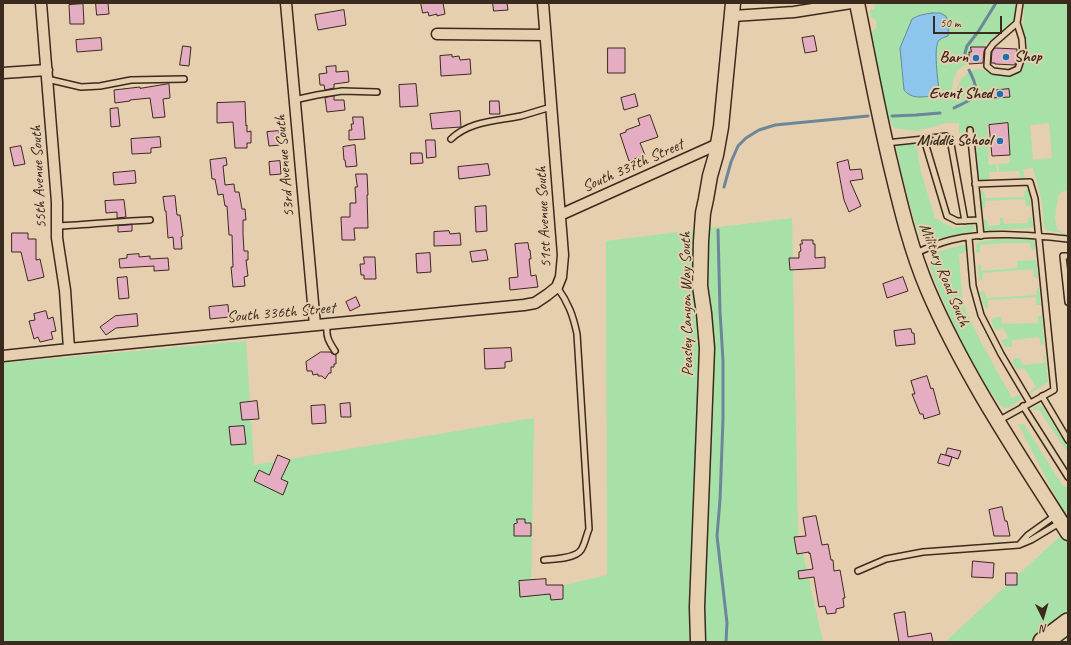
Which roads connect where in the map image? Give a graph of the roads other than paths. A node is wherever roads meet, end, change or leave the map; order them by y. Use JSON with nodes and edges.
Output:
{"nodes":[{"id":1,"x":41,"y":3,"type":"edge"},
{"id":2,"x":286,"y":3,"type":"edge"},
{"id":3,"x":543,"y":3,"type":"edge"},
{"id":4,"x":851,"y":3,"type":"edge"},
{"id":5,"x":857,"y":3,"type":"edge"},
{"id":6,"x":1020,"y":3,"type":"edge"},
{"id":7,"x":733,"y":10,"type":"edge"},
{"id":8,"x":1017,"y":23,"type":"junction"},
{"id":9,"x":437,"y":34,"type":"dead end"},
{"id":10,"x":545,"y":35,"type":"junction"},
{"id":11,"x":3,"y":73,"type":"edge"},
{"id":12,"x":47,"y":74,"type":"junction"},
{"id":13,"x":184,"y":79,"type":"dead end"},
{"id":14,"x":377,"y":92,"type":"dead end"},
{"id":15,"x":294,"y":100,"type":"junction"},
{"id":16,"x":551,"y":107,"type":"junction"},
{"id":17,"x":970,"y":130,"type":"dead end"},
{"id":18,"x":924,"y":138,"type":"junction"},
{"id":19,"x":451,"y":139,"type":"dead end"},
{"id":20,"x":886,"y":143,"type":"junction"},
{"id":21,"x":718,"y":144,"type":"junction"},
{"id":22,"x":975,"y":184,"type":"junction"},
{"id":23,"x":560,"y":215,"type":"junction"},
{"id":24,"x":150,"y":220,"type":"dead end"},
{"id":25,"x":979,"y":220,"type":"junction"},
{"id":26,"x":965,"y":221,"type":"junction"},
{"id":27,"x":57,"y":226,"type":"junction"},
{"id":28,"x":981,"y":236,"type":"junction"},
{"id":29,"x":1040,"y":236,"type":"junction"},
{"id":30,"x":969,"y":238,"type":"junction"},
{"id":31,"x":1068,"y":239,"type":"edge"},
{"id":32,"x":915,"y":254,"type":"junction"},
{"id":33,"x":1068,"y":256,"type":"edge"},
{"id":34,"x":557,"y":287,"type":"junction"},
{"id":35,"x":1068,"y":302,"type":"edge"},
{"id":36,"x":327,"y":324,"type":"junction"},
{"id":37,"x":315,"y":325,"type":"junction"},
{"id":38,"x":69,"y":349,"type":"junction"},
{"id":39,"x":335,"y":351,"type":"dead end"},
{"id":40,"x":3,"y":356,"type":"edge"},
{"id":41,"x":1042,"y":396,"type":"junction"},
{"id":42,"x":1030,"y":403,"type":"junction"},
{"id":43,"x":1023,"y":406,"type":"junction"},
{"id":44,"x":998,"y":421,"type":"junction"},
{"id":45,"x":1068,"y":440,"type":"edge"},
{"id":46,"x":1068,"y":477,"type":"edge"},
{"id":47,"x":1062,"y":523,"type":"edge"},
{"id":48,"x":1019,"y":545,"type":"junction"},
{"id":49,"x":544,"y":560,"type":"dead end"},
{"id":50,"x":858,"y":571,"type":"dead end"},
{"id":51,"x":697,"y":607,"type":"junction"},
{"id":52,"x":1068,"y":623,"type":"edge"},
{"id":53,"x":693,"y":642,"type":"edge"},
{"id":54,"x":698,"y":642,"type":"edge"},
{"id":55,"x":1043,"y":642,"type":"edge"}],
"edges":[{"from":1,"to":12,"type":"street","name":"55th Avenue South"},
{"from":2,"to":15,"type":"street","name":"53rd Avenue South"},
{"from":3,"to":10,"type":"street","name":"51st Avenue South"},
{"from":4,"to":7,"type":"street"},
{"from":5,"to":20,"type":"street","name":"Military Road South"},
{"from":6,"to":8,"type":"lane"},
{"from":7,"to":21,"type":"street","name":"Peasley Canyon Way South"},
{"from":8,"to":8,"type":"lane"},
{"from":9,"to":10,"type":"street"},
{"from":10,"to":16,"type":"street","name":"51st Avenue South"},
{"from":11,"to":12,"type":"street"},
{"from":12,"to":13,"type":"lane"},
{"from":12,"to":27,"type":"street","name":"55th Avenue South"},
{"from":14,"to":15,"type":"lane"},
{"from":15,"to":37,"type":"street","name":"53rd Avenue South"},
{"from":16,"to":19,"type":"lane"},
{"from":16,"to":23,"type":"street","name":"51st Avenue South"},
{"from":17,"to":22,"type":"lane"},
{"from":18,"to":20,"type":"lane"},
{"from":18,"to":26,"type":"lane"},
{"from":18,"to":26,"type":"lane"},
{"from":20,"to":32,"type":"street","name":"Military Road South"},
{"from":21,"to":23,"type":"street","name":"South 337th Street"},
{"from":21,"to":51,"type":"street","name":"Peasley Canyon Way South"},
{"from":22,"to":25,"type":"lane"},
{"from":22,"to":29,"type":"lane"},
{"from":23,"to":34,"type":"street","name":"51st Avenue South"},
{"from":24,"to":27,"type":"lane"},
{"from":25,"to":26,"type":"lane"},
{"from":25,"to":28,"type":"lane"},
{"from":27,"to":38,"type":"street","name":"55th Avenue South"},
{"from":28,"to":29,"type":"lane"},
{"from":28,"to":30,"type":"lane"},
{"from":29,"to":31,"type":"lane"},
{"from":29,"to":41,"type":"lane"},
{"from":30,"to":32,"type":"lane"},
{"from":30,"to":42,"type":"lane"},
{"from":32,"to":44,"type":"street","name":"Military Road South"},
{"from":33,"to":35,"type":"lane"},
{"from":34,"to":36,"type":"street","name":"South 336th Street"},
{"from":34,"to":49,"type":"lane","name":"51st Avenue South"},
{"from":36,"to":37,"type":"street","name":"South 336th Street"},
{"from":36,"to":39,"type":"lane"},
{"from":37,"to":38,"type":"street","name":"South 336th Street"},
{"from":38,"to":40,"type":"street","name":"South 336th Street"},
{"from":41,"to":42,"type":"lane"},
{"from":41,"to":45,"type":"lane"},
{"from":42,"to":43,"type":"lane"},
{"from":43,"to":44,"type":"lane"},
{"from":43,"to":46,"type":"lane"},
{"from":44,"to":47,"type":"street","name":"Military Road South"},
{"from":47,"to":48,"type":"lane"},
{"from":47,"to":48,"type":"lane"},
{"from":48,"to":50,"type":"lane"},
{"from":51,"to":53,"type":"street","name":"Peasley Canyon Way South"},
{"from":51,"to":54,"type":"street","name":"Peasley Canyon Way South"},
{"from":52,"to":55,"type":"highway"}]}
